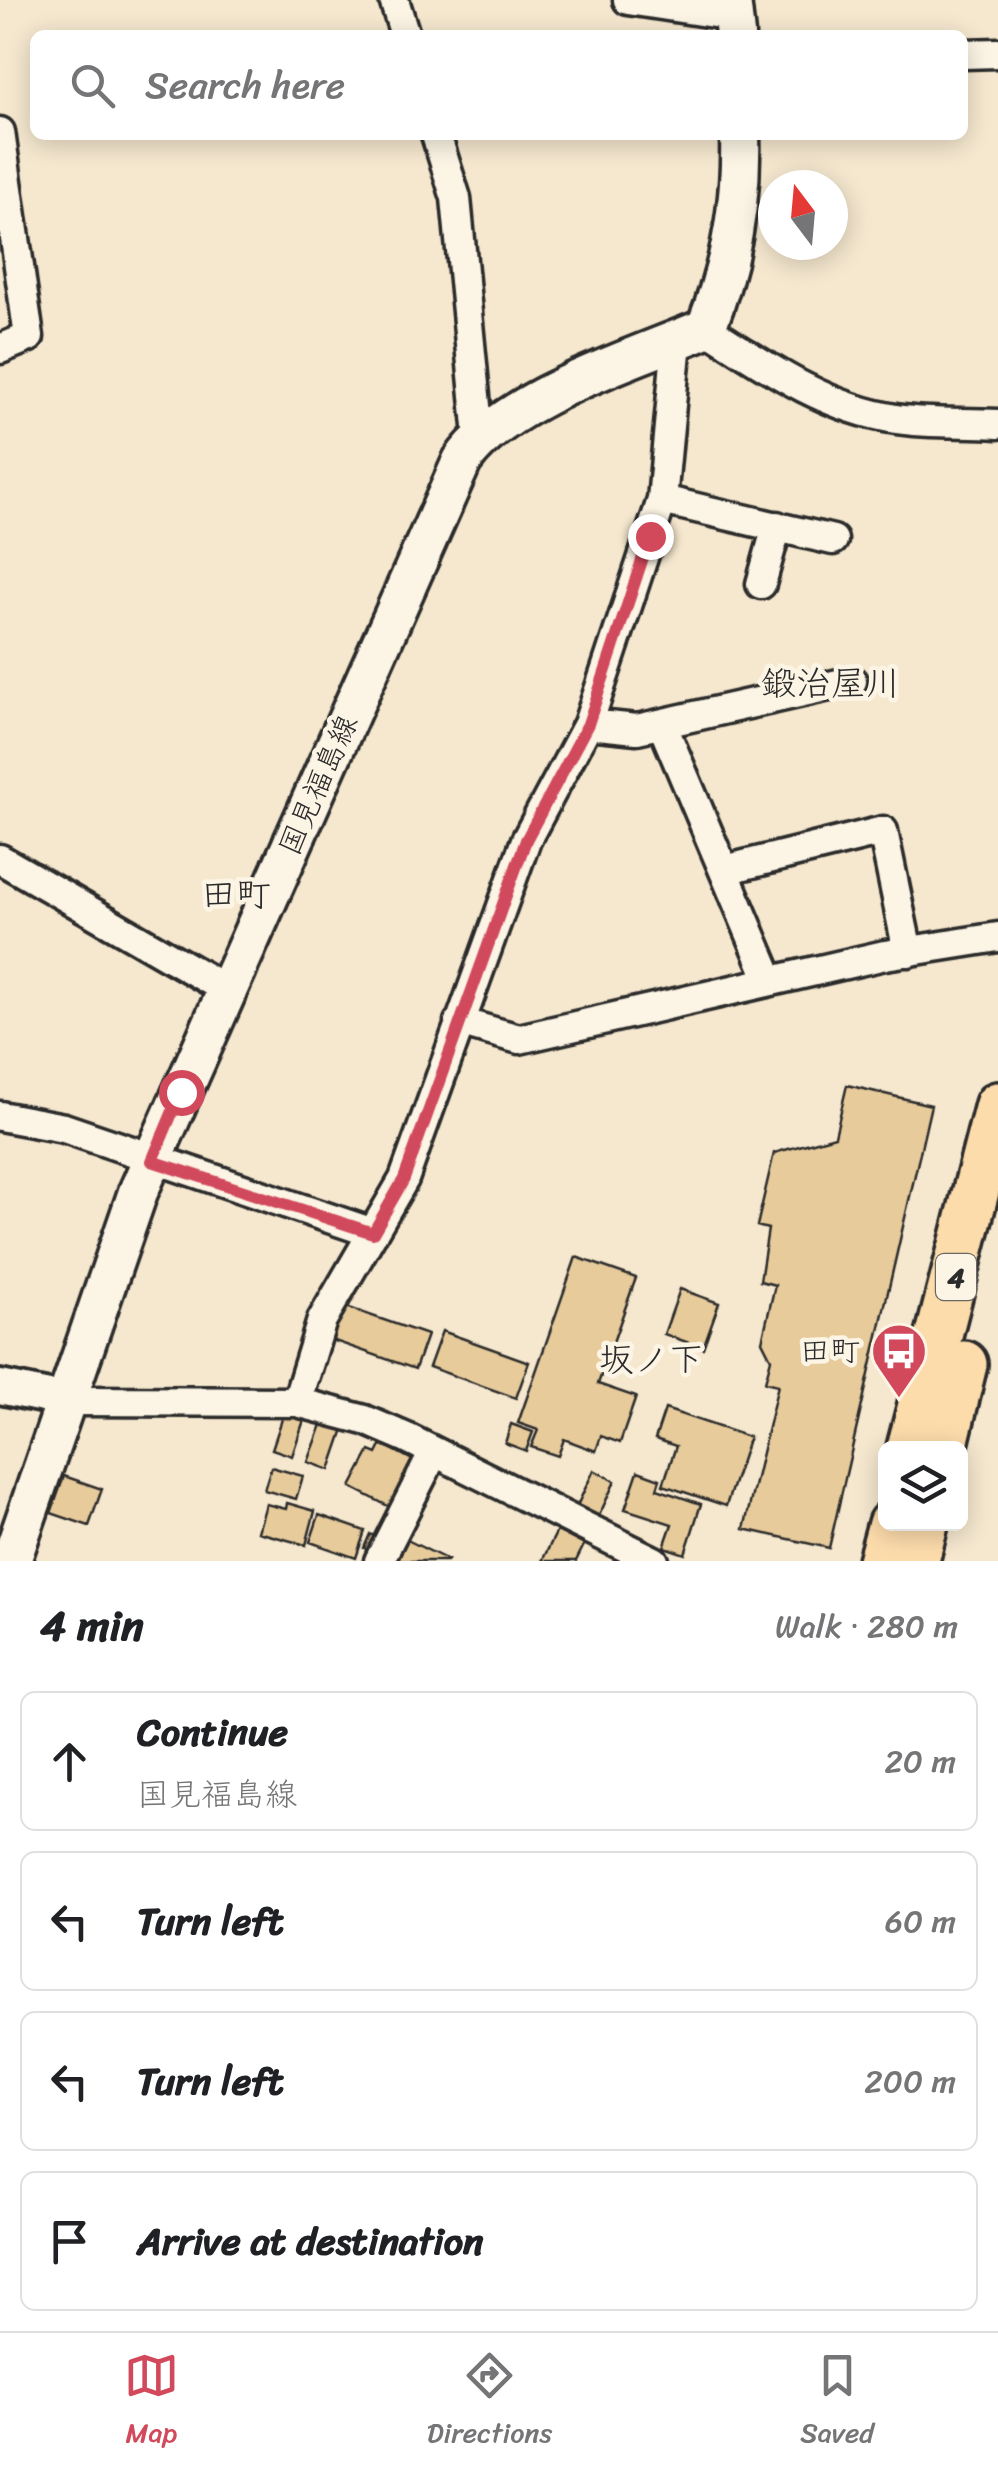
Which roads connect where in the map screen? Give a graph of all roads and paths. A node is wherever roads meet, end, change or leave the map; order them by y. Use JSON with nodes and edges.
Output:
{"nodes":[{"id":1,"x":394,"y":0,"type":"edge"},
{"id":2,"x":628,"y":0,"type":"edge"},
{"id":3,"x":733,"y":17,"type":"edge"},
{"id":4,"x":403,"y":30,"type":"edge"},
{"id":5,"x":998,"y":53,"type":"edge"},
{"id":6,"x":968,"y":54,"type":"edge"},
{"id":7,"x":0,"y":132,"type":"edge"},
{"id":8,"x":438,"y":140,"type":"edge"},
{"id":9,"x":740,"y":140,"type":"edge"},
{"id":10,"x":692,"y":335,"type":"junction"},
{"id":11,"x":0,"y":349,"type":"edge"},
{"id":12,"x":998,"y":424,"type":"edge"},
{"id":13,"x":479,"y":437,"type":"junction"},
{"id":14,"x":662,"y":500,"type":"junction"},
{"id":15,"x":778,"y":526,"type":"junction"},
{"id":16,"x":833,"y":540,"type":"dead end"},
{"id":17,"x":761,"y":584,"type":"dead end"},
{"id":18,"x":852,"y":681,"type":"dead end"},
{"id":19,"x":588,"y":724,"type":"junction"},
{"id":20,"x":662,"y":724,"type":"junction"},
{"id":21,"x":0,"y":859,"type":"edge"},
{"id":22,"x":724,"y":870,"type":"junction"},
{"id":23,"x":998,"y":937,"type":"edge"},
{"id":24,"x":908,"y":952,"type":"junction"},
{"id":25,"x":770,"y":980,"type":"junction"},
{"id":26,"x":225,"y":989,"type":"junction"},
{"id":27,"x":459,"y":1022,"type":"junction"},
{"id":28,"x":998,"y":1104,"type":"edge"},
{"id":29,"x":0,"y":1116,"type":"edge"},
{"id":30,"x":152,"y":1161,"type":"junction"},
{"id":31,"x":998,"y":1226,"type":"edge"},
{"id":32,"x":373,"y":1233,"type":"junction"},
{"id":33,"x":0,"y":1387,"type":"edge"},
{"id":34,"x":68,"y":1401,"type":"junction"},
{"id":35,"x":297,"y":1402,"type":"junction"},
{"id":36,"x":912,"y":1441,"type":"edge"},
{"id":37,"x":946,"y":1441,"type":"edge"},
{"id":38,"x":434,"y":1452,"type":"junction"},
{"id":39,"x":889,"y":1531,"type":"edge"},
{"id":40,"x":923,"y":1531,"type":"edge"},
{"id":41,"x":601,"y":1549,"type":"edge"},
{"id":42,"x":12,"y":1561,"type":"edge"},
{"id":43,"x":379,"y":1561,"type":"edge"},
{"id":44,"x":654,"y":1561,"type":"edge"},
{"id":45,"x":881,"y":1561,"type":"edge"},
{"id":46,"x":916,"y":1561,"type":"edge"}],
"edges":[{"from":1,"to":4,"type":"street"},
{"from":2,"to":3,"type":"street"},
{"from":5,"to":6,"type":"street"},
{"from":7,"to":11,"type":"street"},
{"from":8,"to":13,"type":"street"},
{"from":9,"to":10,"type":"main road"},
{"from":10,"to":12,"type":"street"},
{"from":10,"to":13,"type":"main road","name":"国見福島線"},
{"from":10,"to":14,"type":"street"},
{"from":13,"to":26,"type":"main road","name":"国見福島線"},
{"from":14,"to":15,"type":"street"},
{"from":14,"to":19,"type":"street"},
{"from":15,"to":16,"type":"street"},
{"from":15,"to":17,"type":"street"},
{"from":18,"to":20,"type":"street"},
{"from":19,"to":20,"type":"street"},
{"from":19,"to":27,"type":"street"},
{"from":20,"to":22,"type":"street"},
{"from":21,"to":26,"type":"street"},
{"from":22,"to":24,"type":"street"},
{"from":22,"to":25,"type":"street"},
{"from":23,"to":24,"type":"street"},
{"from":24,"to":25,"type":"street"},
{"from":25,"to":27,"type":"street"},
{"from":26,"to":30,"type":"main road","name":"国見福島線"},
{"from":27,"to":32,"type":"street"},
{"from":28,"to":36,"type":"highway","number":"4"},
{"from":29,"to":30,"type":"street"},
{"from":30,"to":32,"type":"street"},
{"from":30,"to":34,"type":"main road","name":"国見福島線"},
{"from":31,"to":37,"type":"highway","number":"4"},
{"from":32,"to":35,"type":"street"},
{"from":33,"to":34,"type":"street"},
{"from":34,"to":35,"type":"street"},
{"from":34,"to":42,"type":"main road","name":"国見福島線"},
{"from":35,"to":38,"type":"street"},
{"from":38,"to":41,"type":"street"},
{"from":38,"to":43,"type":"street"},
{"from":39,"to":45,"type":"highway"},
{"from":40,"to":46,"type":"highway"},
{"from":41,"to":44,"type":"street"}]}
